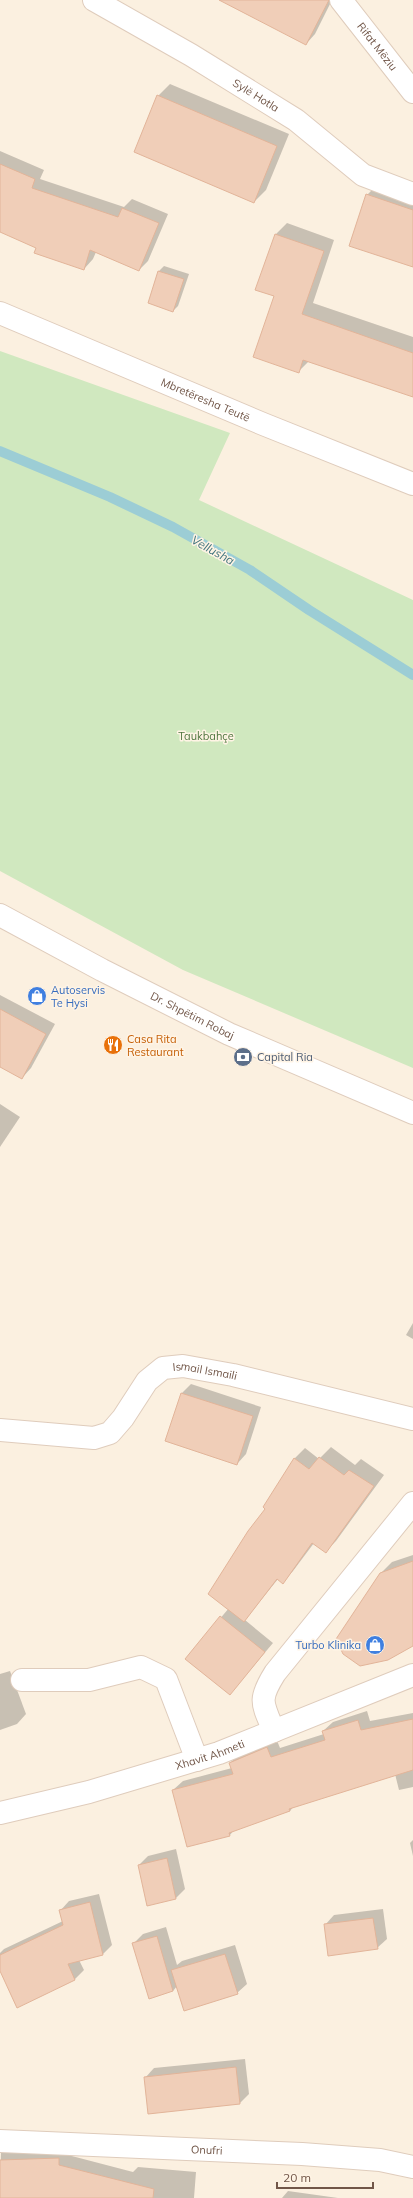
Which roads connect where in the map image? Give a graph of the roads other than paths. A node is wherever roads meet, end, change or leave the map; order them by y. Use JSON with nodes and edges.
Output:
{"nodes":[{"id":1,"x":94,"y":0,"type":"edge"},
{"id":2,"x":342,"y":0,"type":"edge"},
{"id":3,"x":413,"y":92,"type":"edge"},
{"id":4,"x":413,"y":194,"type":"edge"},
{"id":5,"x":0,"y":313,"type":"edge"},
{"id":6,"x":413,"y":484,"type":"edge"},
{"id":7,"x":0,"y":915,"type":"edge"},
{"id":8,"x":413,"y":1113,"type":"edge"},
{"id":9,"x":413,"y":1419,"type":"edge"},
{"id":10,"x":0,"y":1430,"type":"edge"},
{"id":11,"x":413,"y":1503,"type":"edge"},
{"id":12,"x":413,"y":1675,"type":"edge"},
{"id":13,"x":22,"y":1680,"type":"dead end"},
{"id":14,"x":274,"y":1731,"type":"junction"},
{"id":15,"x":197,"y":1760,"type":"junction"},
{"id":16,"x":0,"y":1813,"type":"edge"},
{"id":17,"x":0,"y":2141,"type":"edge"},
{"id":18,"x":413,"y":2167,"type":"edge"}],
"edges":[{"from":1,"to":4,"type":"street","name":"Sylë Hotla"},
{"from":2,"to":3,"type":"street","name":"Rifat Mëziu"},
{"from":5,"to":6,"type":"street","name":"Mbretëresha Teutë"},
{"from":7,"to":8,"type":"street","name":"Dr. Shpëtim Robaj"},
{"from":9,"to":10,"type":"street","name":"Ismail Ismaili"},
{"from":11,"to":14,"type":"street"},
{"from":12,"to":14,"type":"street","name":"Xhavit Ahmeti"},
{"from":13,"to":15,"type":"street"},
{"from":14,"to":15,"type":"street","name":"Xhavit Ahmeti"},
{"from":15,"to":16,"type":"street","name":"Xhavit Ahmeti"},
{"from":17,"to":18,"type":"street","name":"Onufri"}]}
